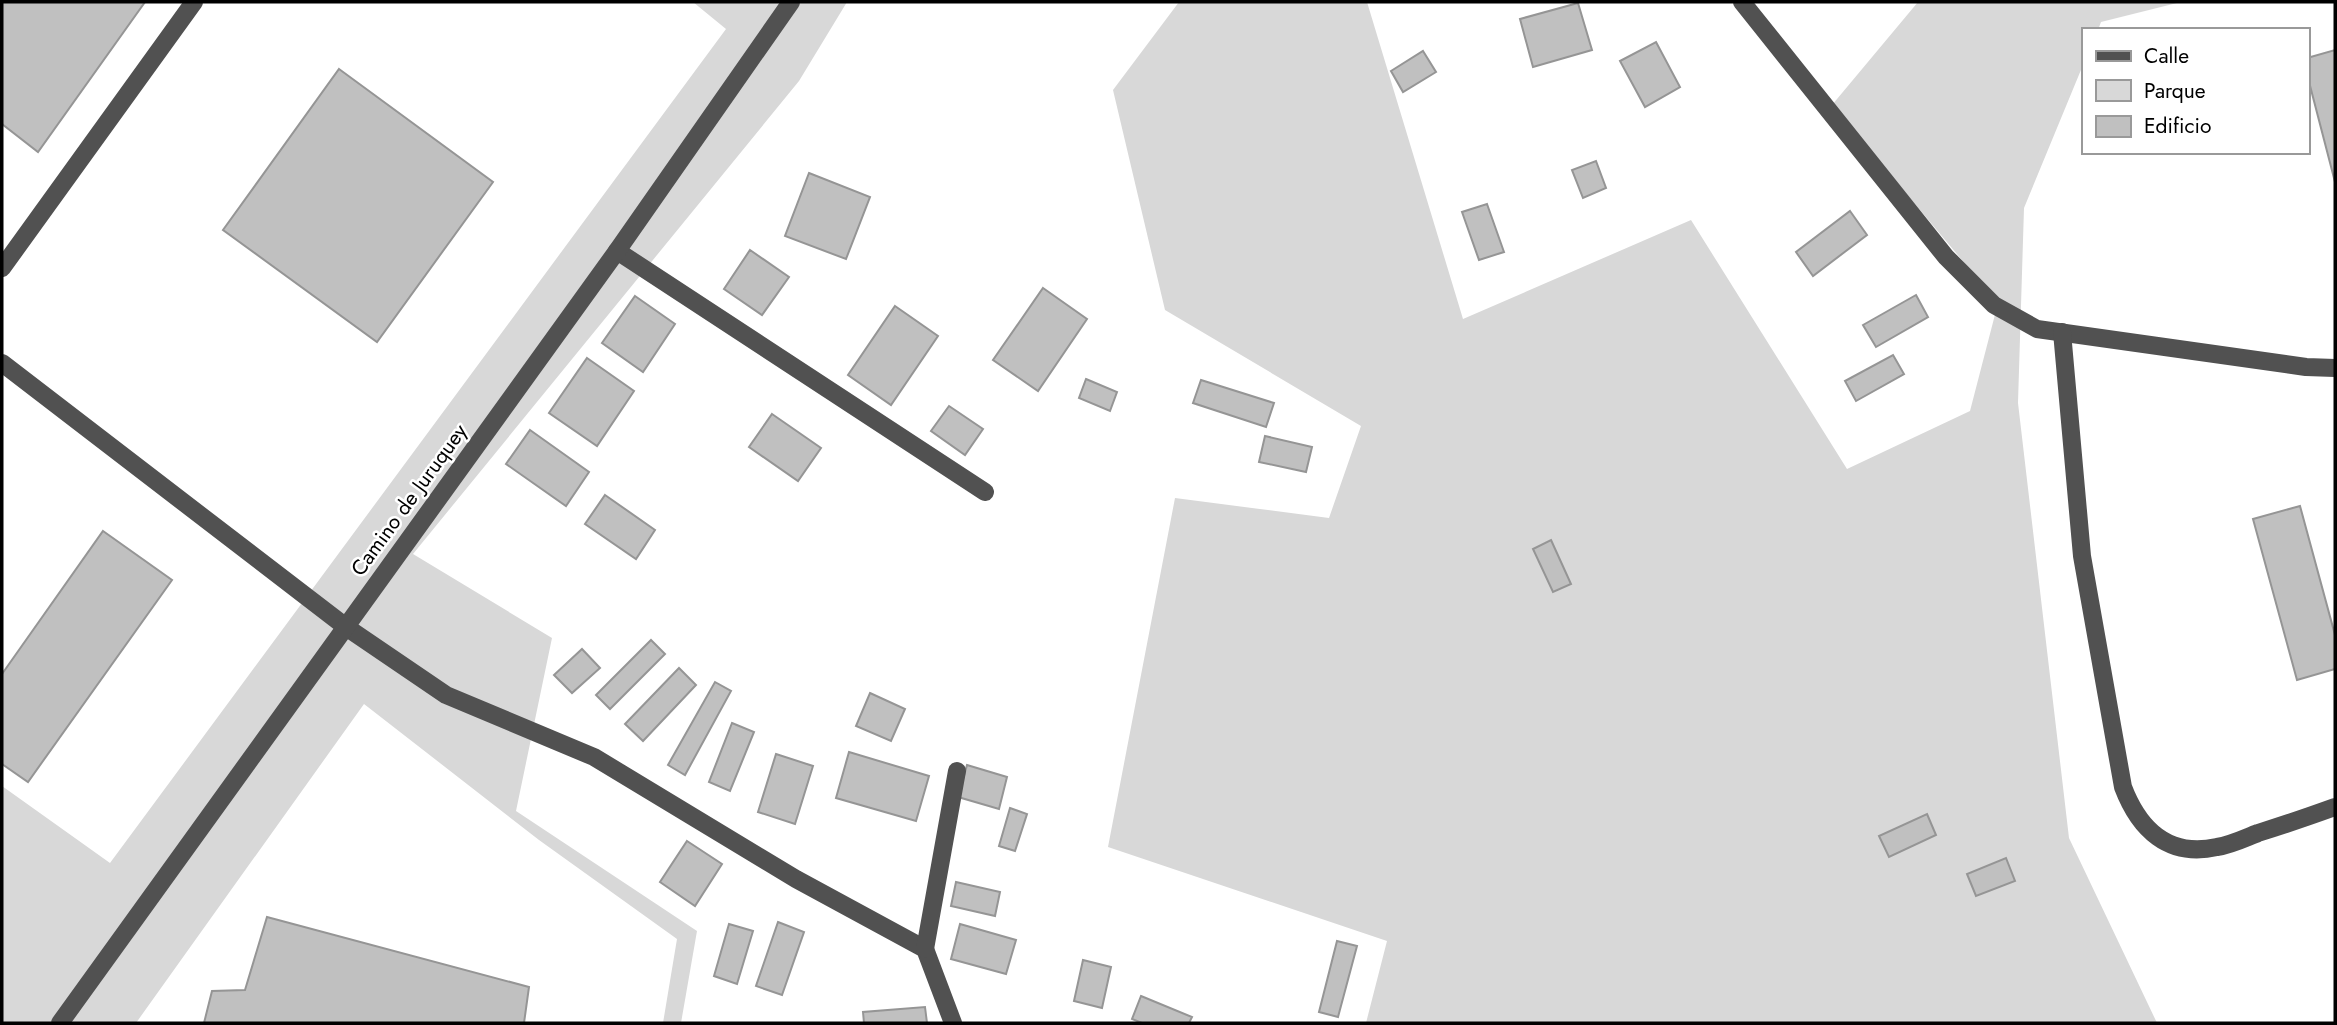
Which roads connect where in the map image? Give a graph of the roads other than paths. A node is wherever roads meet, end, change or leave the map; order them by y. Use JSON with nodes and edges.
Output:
{"nodes":[{"id":1,"x":194,"y":2,"type":"edge"},
{"id":2,"x":791,"y":2,"type":"edge"},
{"id":3,"x":1742,"y":2,"type":"edge"},
{"id":4,"x":617,"y":251,"type":"junction"},
{"id":5,"x":2,"y":268,"type":"edge"},
{"id":6,"x":2062,"y":332,"type":"junction"},
{"id":7,"x":2,"y":363,"type":"edge"},
{"id":8,"x":2335,"y":368,"type":"edge"},
{"id":9,"x":985,"y":492,"type":"dead end"},
{"id":10,"x":346,"y":626,"type":"junction"},
{"id":11,"x":957,"y":771,"type":"dead end"},
{"id":12,"x":2335,"y":807,"type":"edge"},
{"id":13,"x":925,"y":948,"type":"junction"},
{"id":14,"x":61,"y":1023,"type":"edge"},
{"id":15,"x":953,"y":1023,"type":"edge"}],
"edges":[{"from":1,"to":5,"type":"street"},
{"from":2,"to":4,"type":"street","name":"Camino de Juruquey"},
{"from":3,"to":6,"type":"street"},
{"from":4,"to":9,"type":"street"},
{"from":4,"to":10,"type":"street","name":"Camino de Juruquey"},
{"from":6,"to":8,"type":"street"},
{"from":6,"to":12,"type":"street"},
{"from":7,"to":10,"type":"street"},
{"from":10,"to":13,"type":"street"},
{"from":10,"to":14,"type":"street","name":"Camino de Juruquey"},
{"from":11,"to":13,"type":"street"},
{"from":13,"to":15,"type":"street"}]}
